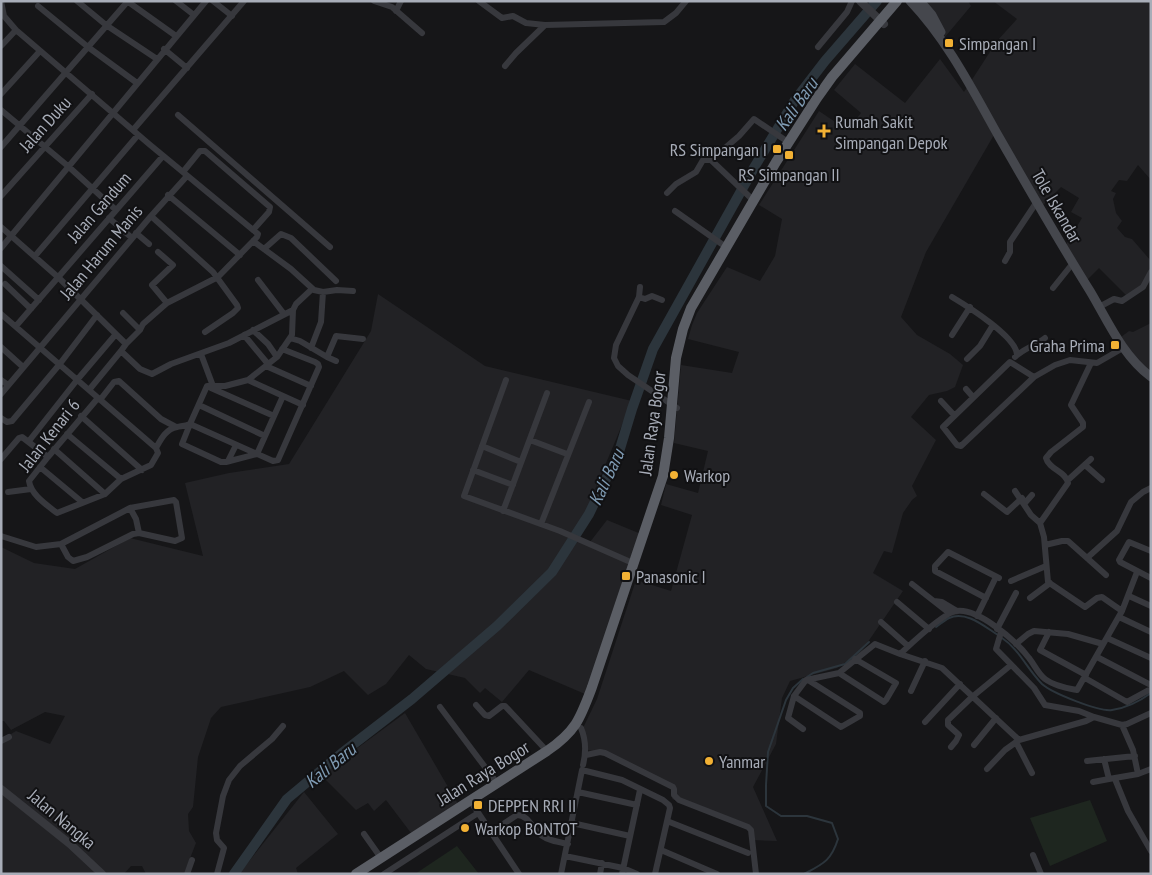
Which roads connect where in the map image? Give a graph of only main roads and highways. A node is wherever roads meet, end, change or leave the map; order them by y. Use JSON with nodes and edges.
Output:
{"nodes":[{"id":1,"x":897,"y":1,"type":"edge"},
{"id":2,"x":904,"y":1,"type":"edge"},
{"id":3,"x":910,"y":1,"type":"edge"},
{"id":4,"x":920,"y":1,"type":"edge"},
{"id":5,"x":880,"y":20,"type":"junction"},
{"id":6,"x":946,"y":44,"type":"junction"},
{"id":7,"x":1151,"y":377,"type":"edge"},
{"id":8,"x":675,"y":407,"type":"junction"},
{"id":9,"x":636,"y":565,"type":"junction"},
{"id":10,"x":473,"y":806,"type":"junction"},
{"id":11,"x":356,"y":874,"type":"edge"},
{"id":12,"x":368,"y":874,"type":"edge"}],
"edges":[{"from":1,"to":5,"type":"highway","name":"Jalan Raya Bogor"},
{"from":2,"to":5,"type":"highway","name":"Jalan Raya Bogor"},
{"from":3,"to":6,"type":"main road","name":"Tole Iskandar"},
{"from":4,"to":6,"type":"main road","name":"Tole Iskandar"},
{"from":5,"to":8,"type":"highway","name":"Jalan Raya Bogor"},
{"from":5,"to":8,"type":"highway","name":"Jalan Raya Bogor"},
{"from":6,"to":7,"type":"main road","name":"Tole Iskandar"},
{"from":8,"to":9,"type":"highway","name":"Jalan Raya Bogor"},
{"from":9,"to":10,"type":"highway","name":"Jalan Raya Bogor"},
{"from":9,"to":10,"type":"highway","name":"Jalan Raya Bogor"},
{"from":10,"to":11,"type":"highway","name":"Jalan Raya Bogor"},
{"from":10,"to":12,"type":"highway","name":"Jalan Raya Bogor"}]}
